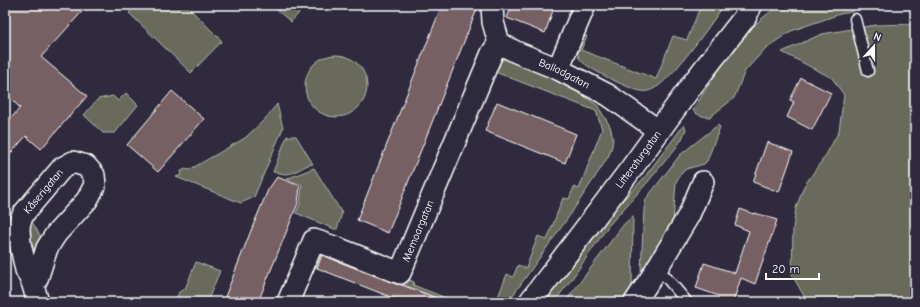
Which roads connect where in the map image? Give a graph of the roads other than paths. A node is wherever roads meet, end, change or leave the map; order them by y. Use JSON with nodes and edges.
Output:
{"nodes":[{"id":1,"x":492,"y":5,"type":"edge"},
{"id":2,"x":585,"y":5,"type":"edge"},
{"id":3,"x":764,"y":5,"type":"edge"},
{"id":4,"x":748,"y":11,"type":"edge"},
{"id":5,"x":855,"y":19,"type":"dead end"},
{"id":6,"x":499,"y":43,"type":"junction"},
{"id":7,"x":558,"y":69,"type":"junction"},
{"id":8,"x":868,"y":71,"type":"dead end"},
{"id":9,"x":659,"y":131,"type":"junction"},
{"id":10,"x":703,"y":182,"type":"dead end"},
{"id":11,"x":656,"y":270,"type":"junction"},
{"id":12,"x":32,"y":282,"type":"junction"},
{"id":13,"x":38,"y":302,"type":"edge"},
{"id":14,"x":288,"y":302,"type":"edge"},
{"id":15,"x":530,"y":302,"type":"edge"},
{"id":16,"x":635,"y":302,"type":"edge"},
{"id":17,"x":688,"y":302,"type":"edge"}],
"edges":[{"from":1,"to":6,"type":"street"},
{"from":2,"to":7,"type":"street"},
{"from":3,"to":4,"type":"street","name":"Litteraturgatan"},
{"from":4,"to":9,"type":"street","name":"Litteraturgatan"},
{"from":5,"to":8,"type":"lane"},
{"from":6,"to":7,"type":"street","name":"Balladgatan"},
{"from":6,"to":14,"type":"street","name":"Memoargatan"},
{"from":7,"to":9,"type":"street","name":"Balladgatan"},
{"from":9,"to":15,"type":"street","name":"Litteraturgatan"},
{"from":10,"to":11,"type":"street"},
{"from":11,"to":16,"type":"street"},
{"from":11,"to":17,"type":"lane"},
{"from":12,"to":12,"type":"street","name":"Kåserigatan"},
{"from":12,"to":13,"type":"street","name":"Kåserigatan"}]}
